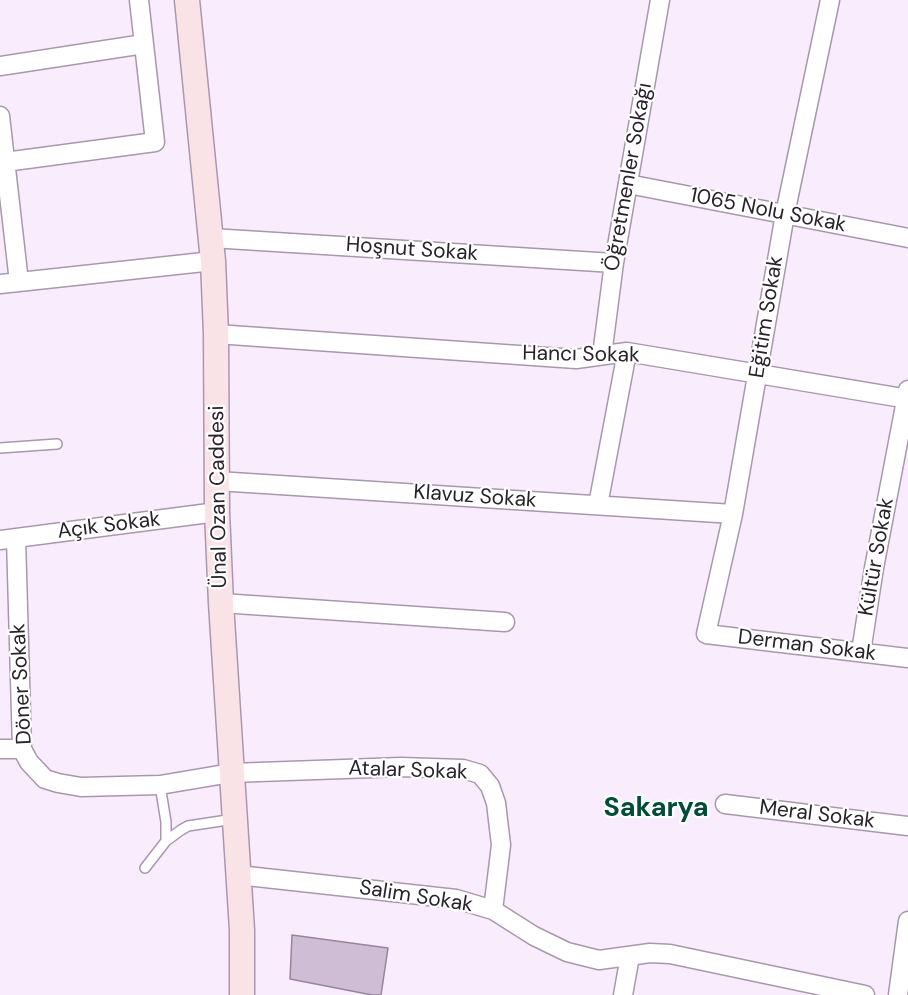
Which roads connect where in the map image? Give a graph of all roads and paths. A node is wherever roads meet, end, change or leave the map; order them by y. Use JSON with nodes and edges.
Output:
{"nodes":[{"id":1,"x":139,"y":0,"type":"edge"},
{"id":2,"x":187,"y":0,"type":"edge"},
{"id":3,"x":660,"y":0,"type":"edge"},
{"id":4,"x":830,"y":0,"type":"edge"},
{"id":5,"x":144,"y":44,"type":"junction"},
{"id":6,"x":0,"y":66,"type":"edge"},
{"id":7,"x":0,"y":116,"type":"edge"},
{"id":8,"x":5,"y":162,"type":"junction"},
{"id":9,"x":628,"y":184,"type":"junction"},
{"id":10,"x":785,"y":214,"type":"junction"},
{"id":11,"x":908,"y":238,"type":"edge"},
{"id":12,"x":212,"y":249,"type":"junction"},
{"id":13,"x":614,"y":263,"type":"junction"},
{"id":14,"x":19,"y":282,"type":"junction"},
{"id":15,"x":0,"y":284,"type":"edge"},
{"id":16,"x":216,"y":334,"type":"junction"},
{"id":17,"x":627,"y":352,"type":"junction"},
{"id":18,"x":602,"y":356,"type":"junction"},
{"id":19,"x":758,"y":374,"type":"junction"},
{"id":20,"x":907,"y":396,"type":"edge"},
{"id":21,"x":57,"y":444,"type":"dead end"},
{"id":22,"x":0,"y":448,"type":"edge"},
{"id":23,"x":217,"y":481,"type":"junction"},
{"id":24,"x":598,"y":505,"type":"junction"},
{"id":25,"x":218,"y":513,"type":"junction"},
{"id":26,"x":733,"y":514,"type":"junction"},
{"id":27,"x":8,"y":539,"type":"edge"},
{"id":28,"x":221,"y":603,"type":"junction"},
{"id":29,"x":505,"y":622,"type":"dead end"},
{"id":30,"x":706,"y":634,"type":"joint"},
{"id":31,"x":861,"y":652,"type":"junction"},
{"id":32,"x":908,"y":658,"type":"edge"},
{"id":33,"x":0,"y":749,"type":"edge"},
{"id":34,"x":22,"y":749,"type":"junction"},
{"id":35,"x":231,"y":773,"type":"junction"},
{"id":36,"x":160,"y":784,"type":"junction"},
{"id":37,"x":725,"y":804,"type":"dead end"},
{"id":38,"x":234,"y":819,"type":"junction"},
{"id":39,"x":908,"y":826,"type":"edge"},
{"id":40,"x":166,"y":842,"type":"junction"},
{"id":41,"x":146,"y":868,"type":"dead end"},
{"id":42,"x":238,"y":875,"type":"junction"},
{"id":43,"x":493,"y":910,"type":"junction"},
{"id":44,"x":908,"y":921,"type":"edge"},
{"id":45,"x":630,"y":956,"type":"junction"},
{"id":46,"x":825,"y":991,"type":"edge"},
{"id":47,"x":242,"y":995,"type":"edge"},
{"id":48,"x":622,"y":995,"type":"edge"},
{"id":49,"x":866,"y":995,"type":"edge"},
{"id":50,"x":898,"y":995,"type":"edge"}],
"edges":[{"from":1,"to":5,"type":"street"},
{"from":2,"to":12,"type":"main road","name":"Ünal Ozan Caddesi"},
{"from":3,"to":9,"type":"street","name":"Öğretmenler Sokağı"},
{"from":4,"to":10,"type":"street","name":"Eğitim Sokak"},
{"from":5,"to":6,"type":"street"},
{"from":5,"to":8,"type":"street"},
{"from":7,"to":8,"type":"street"},
{"from":8,"to":14,"type":"street"},
{"from":9,"to":10,"type":"street","name":"1065 Nolu Sokak"},
{"from":9,"to":13,"type":"street","name":"Öğretmenler Sokağı"},
{"from":10,"to":11,"type":"street","name":"1065 Nolu Sokak"},
{"from":10,"to":19,"type":"street","name":"Eğitim Sokak"},
{"from":12,"to":13,"type":"street","name":"Hoşnut Sokak"},
{"from":12,"to":14,"type":"street","name":"Hoşnut Sokak"},
{"from":12,"to":16,"type":"main road","name":"Ünal Ozan Caddesi"},
{"from":13,"to":18,"type":"street","name":"Öğretmenler Sokağı"},
{"from":14,"to":15,"type":"street","name":"Hoşnut Sokak"},
{"from":16,"to":18,"type":"street","name":"Hancı Sokak"},
{"from":16,"to":23,"type":"main road","name":"Ünal Ozan Caddesi"},
{"from":17,"to":18,"type":"street","name":"Hancı Sokak"},
{"from":17,"to":19,"type":"street","name":"Hancı Sokak"},
{"from":17,"to":24,"type":"street"},
{"from":19,"to":20,"type":"street","name":"Hancı Sokak"},
{"from":19,"to":26,"type":"street","name":"Eğitim Sokak"},
{"from":20,"to":31,"type":"street","name":"Kültür Sokak"},
{"from":21,"to":22,"type":"lane"},
{"from":23,"to":24,"type":"street","name":"Klavuz Sokak"},
{"from":23,"to":25,"type":"main road","name":"Ünal Ozan Caddesi"},
{"from":24,"to":26,"type":"street","name":"Klavuz Sokak"},
{"from":25,"to":27,"type":"street","name":"Açık Sokak"},
{"from":25,"to":28,"type":"main road","name":"Ünal Ozan Caddesi"},
{"from":26,"to":30,"type":"street","name":"Eğitim Sokak"},
{"from":27,"to":34,"type":"street","name":"Döner Sokak"},
{"from":28,"to":29,"type":"street"},
{"from":28,"to":35,"type":"main road","name":"Ünal Ozan Caddesi"},
{"from":30,"to":31,"type":"street","name":"Derman Sokak"},
{"from":31,"to":32,"type":"street","name":"Derman Sokak"},
{"from":33,"to":34,"type":"street"},
{"from":34,"to":36,"type":"street","name":"Döner Sokak"},
{"from":35,"to":36,"type":"street","name":"Döner Sokak"},
{"from":35,"to":38,"type":"main road","name":"Ünal Ozan Caddesi"},
{"from":35,"to":43,"type":"street","name":"Atalar Sokak"},
{"from":36,"to":40,"type":"lane"},
{"from":37,"to":39,"type":"street","name":"Meral Sokak"},
{"from":38,"to":40,"type":"lane"},
{"from":38,"to":42,"type":"main road","name":"Ünal Ozan Caddesi"},
{"from":40,"to":41,"type":"lane"},
{"from":42,"to":43,"type":"street","name":"Salim Sokak"},
{"from":42,"to":47,"type":"main road","name":"Ünal Ozan Caddesi"},
{"from":43,"to":45,"type":"street","name":"Salim Sokak"},
{"from":44,"to":50,"type":"street"},
{"from":45,"to":46,"type":"street","name":"Salim Sokak"},
{"from":45,"to":48,"type":"street"},
{"from":46,"to":49,"type":"street","name":"Salim Sokak"}]}
